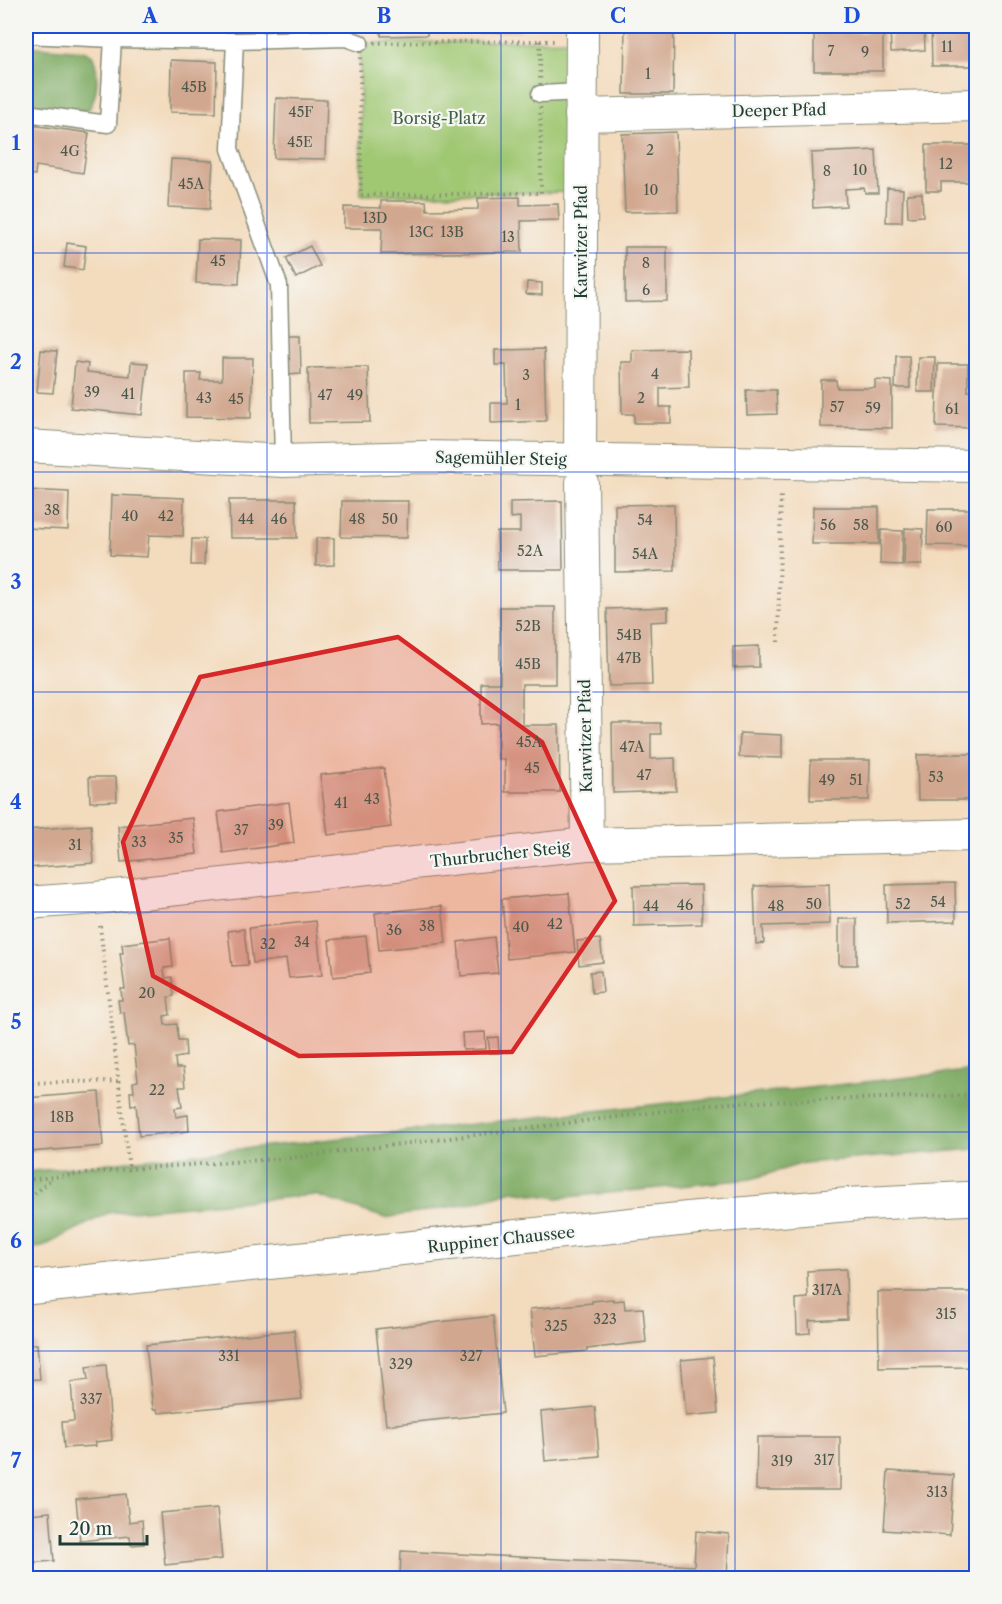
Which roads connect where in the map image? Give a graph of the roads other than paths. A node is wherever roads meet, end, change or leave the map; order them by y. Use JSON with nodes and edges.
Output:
{"nodes":[{"id":1,"x":582,"y":26,"type":"edge"},
{"id":2,"x":26,"y":35,"type":"edge"},
{"id":3,"x":113,"y":39,"type":"junction"},
{"id":4,"x":235,"y":41,"type":"junction"},
{"id":5,"x":360,"y":43,"type":"road end"},
{"id":6,"x":540,"y":94,"type":"road end"},
{"id":7,"x":581,"y":104,"type":"junction"},
{"id":8,"x":976,"y":105,"type":"edge"},
{"id":9,"x":26,"y":113,"type":"edge"},
{"id":10,"x":26,"y":446,"type":"edge"},
{"id":11,"x":283,"y":462,"type":"junction"},
{"id":12,"x":976,"y":466,"type":"edge"},
{"id":13,"x":581,"y":471,"type":"junction"},
{"id":14,"x":976,"y":835,"type":"edge"},
{"id":15,"x":587,"y":844,"type":"junction"},
{"id":16,"x":26,"y":903,"type":"edge"},
{"id":17,"x":976,"y":1198,"type":"edge"},
{"id":18,"x":26,"y":1288,"type":"edge"}],
"edges":[{"from":1,"to":7,"type":"street","name":"Karwitzer Pfad"},
{"from":2,"to":3,"type":"lane"},
{"from":3,"to":4,"type":"lane"},
{"from":3,"to":9,"type":"lane"},
{"from":4,"to":5,"type":"lane"},
{"from":4,"to":11,"type":"lane"},
{"from":6,"to":7,"type":"lane"},
{"from":7,"to":8,"type":"street","name":"Deeper Pfad"},
{"from":7,"to":13,"type":"street","name":"Karwitzer Pfad"},
{"from":10,"to":11,"type":"street","name":"Sagemühler Steig"},
{"from":11,"to":13,"type":"street","name":"Sagemühler Steig"},
{"from":12,"to":13,"type":"street","name":"Sagemühler Steig"},
{"from":13,"to":15,"type":"street","name":"Karwitzer Pfad"},
{"from":14,"to":15,"type":"street","name":"Thurbrucher Steig"},
{"from":15,"to":16,"type":"street","name":"Thurbrucher Steig"},
{"from":17,"to":18,"type":"main road","name":"Ruppiner Chaussee"}]}
